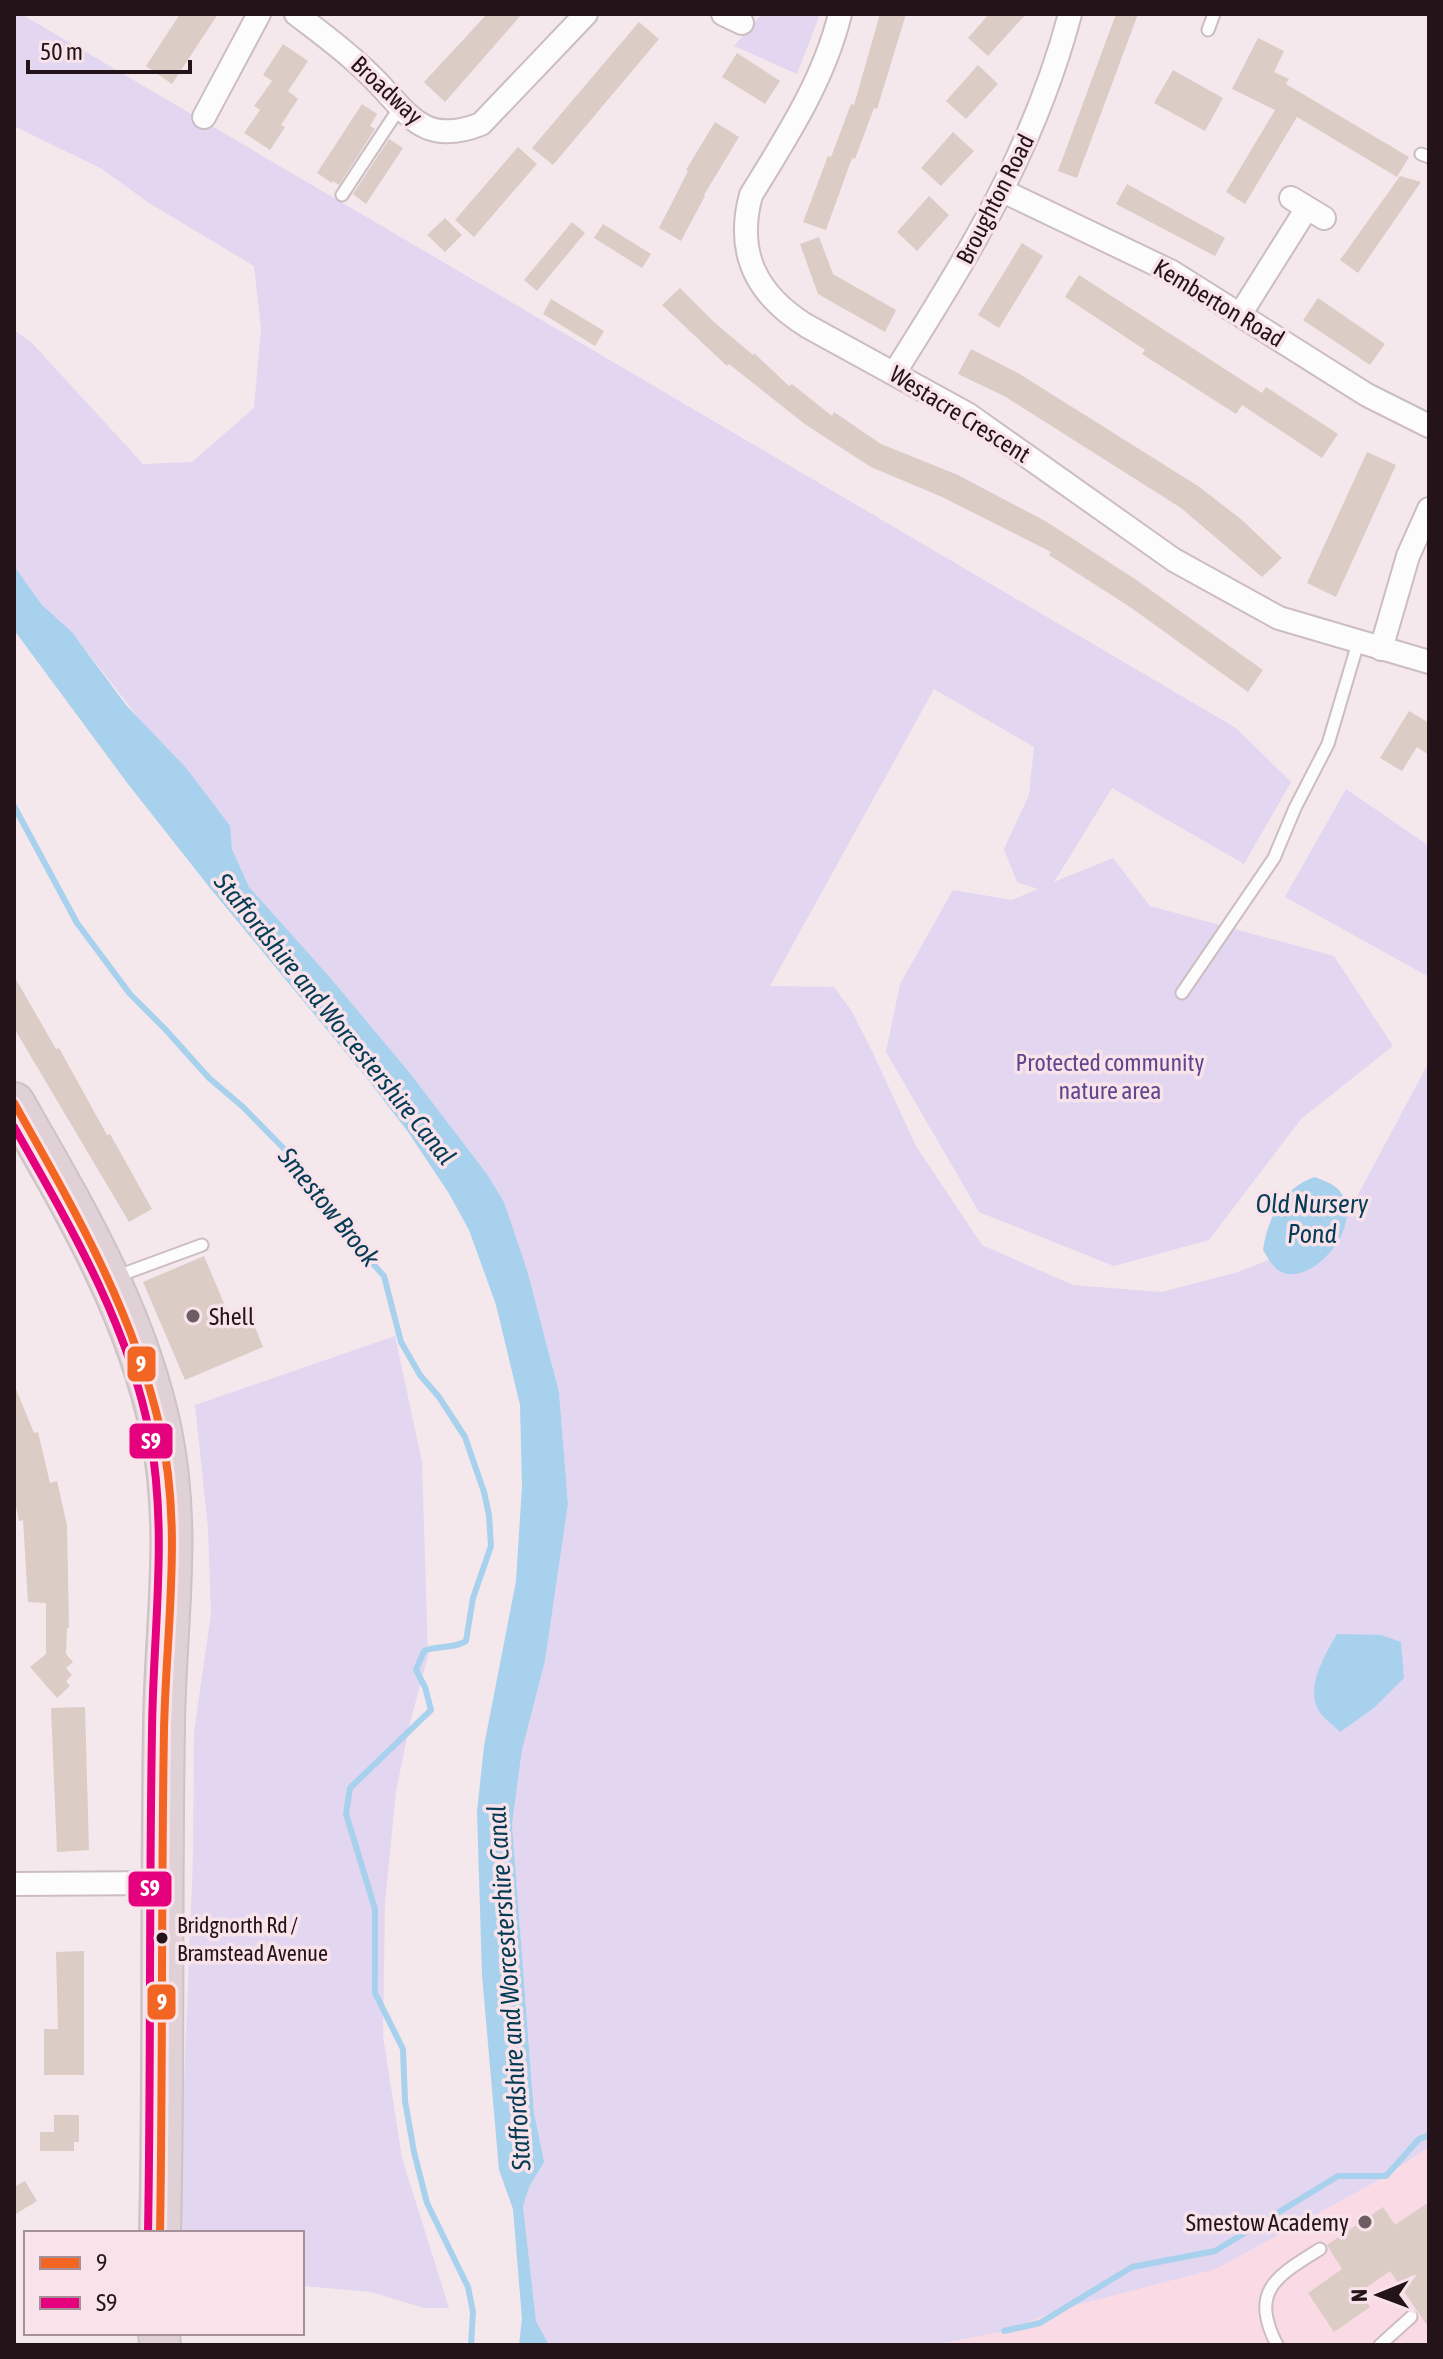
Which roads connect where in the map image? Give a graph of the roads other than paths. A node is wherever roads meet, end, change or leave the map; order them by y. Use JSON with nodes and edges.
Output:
{"nodes":[{"id":1,"x":259,"y":14,"type":"edge"},
{"id":2,"x":296,"y":14,"type":"edge"},
{"id":3,"x":586,"y":14,"type":"edge"},
{"id":4,"x":840,"y":14,"type":"edge"},
{"id":5,"x":1070,"y":14,"type":"edge"},
{"id":6,"x":1214,"y":14,"type":"edge"},
{"id":7,"x":1208,"y":30,"type":"dead end"},
{"id":8,"x":400,"y":107,"type":"junction"},
{"id":9,"x":204,"y":117,"type":"dead end"},
{"id":10,"x":1003,"y":191,"type":"junction"},
{"id":11,"x":342,"y":195,"type":"dead end"},
{"id":12,"x":1307,"y":208,"type":"dead end"},
{"id":13,"x":1241,"y":313,"type":"junction"},
{"id":14,"x":895,"y":372,"type":"junction"},
{"id":15,"x":1429,"y":426,"type":"edge"},
{"id":16,"x":1429,"y":509,"type":"edge"},
{"id":17,"x":1358,"y":643,"type":"junction"},
{"id":18,"x":1381,"y":649,"type":"junction"},
{"id":19,"x":1429,"y":662,"type":"edge"},
{"id":20,"x":1182,"y":993,"type":"dead end"},
{"id":21,"x":14,"y":1103,"type":"edge"},
{"id":22,"x":202,"y":1245,"type":"dead end"},
{"id":23,"x":111,"y":1279,"type":"junction"},
{"id":24,"x":164,"y":1883,"type":"junction"},
{"id":25,"x":14,"y":1884,"type":"edge"},
{"id":26,"x":160,"y":2231,"type":"edge"},
{"id":27,"x":1320,"y":2249,"type":"dead end"},
{"id":28,"x":1411,"y":2317,"type":"dead end"},
{"id":29,"x":1277,"y":2345,"type":"edge"},
{"id":30,"x":1380,"y":2345,"type":"edge"}],
"edges":[{"from":1,"to":9,"type":"street"},
{"from":2,"to":8,"type":"street","name":"Broadway"},
{"from":3,"to":8,"type":"street","name":"Broadway"},
{"from":4,"to":14,"type":"street","name":"Westacre Crescent"},
{"from":5,"to":10,"type":"street","name":"Broughton Road"},
{"from":6,"to":7,"type":"lane"},
{"from":8,"to":11,"type":"lane"},
{"from":10,"to":13,"type":"street","name":"Kemberton Road"},
{"from":10,"to":14,"type":"street","name":"Broughton Road"},
{"from":12,"to":13,"type":"street"},
{"from":13,"to":15,"type":"street","name":"Kemberton Road"},
{"from":14,"to":17,"type":"street","name":"Westacre Crescent"},
{"from":16,"to":18,"type":"street"},
{"from":17,"to":18,"type":"street","name":"Westacre Crescent"},
{"from":17,"to":20,"type":"lane"},
{"from":18,"to":19,"type":"street","name":"Westacre Crescent"},
{"from":21,"to":23,"type":"highway"},
{"from":22,"to":23,"type":"lane"},
{"from":23,"to":24,"type":"highway"},
{"from":24,"to":25,"type":"street"},
{"from":24,"to":26,"type":"highway"},
{"from":27,"to":29,"type":"lane"},
{"from":28,"to":30,"type":"lane"}]}
